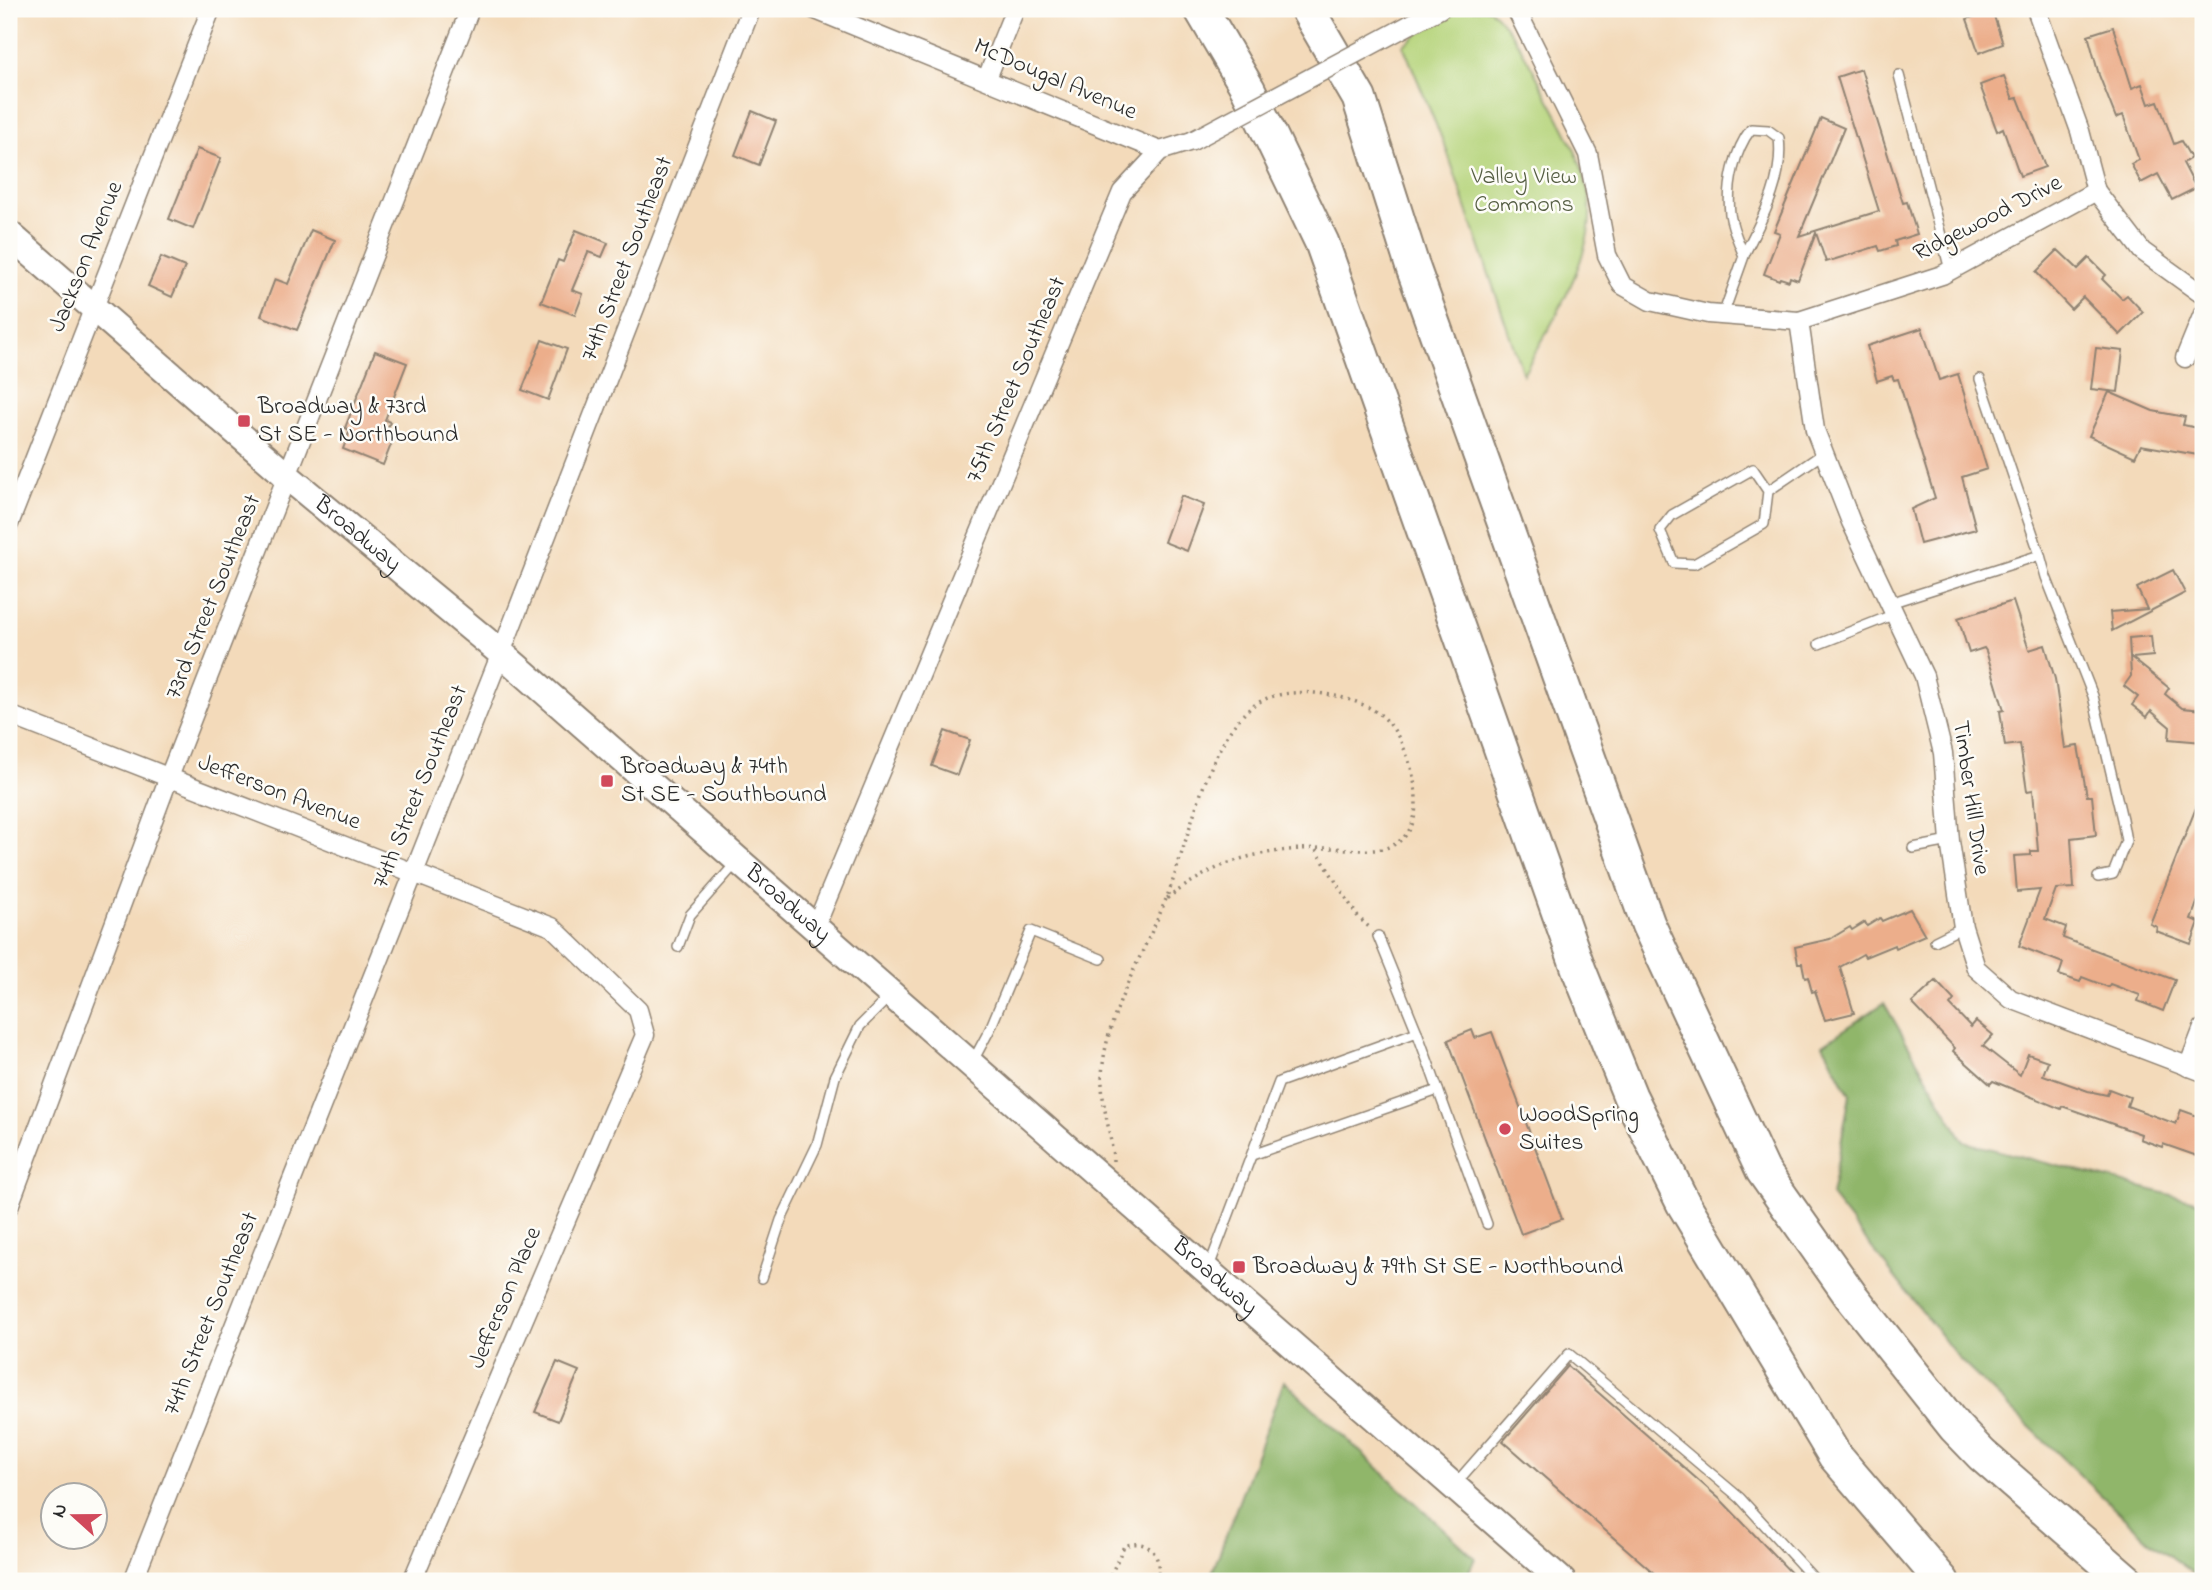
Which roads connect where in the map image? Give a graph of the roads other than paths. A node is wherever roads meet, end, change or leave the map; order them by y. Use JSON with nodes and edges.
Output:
{"nodes":[{"id":1,"x":211,"y":9,"type":"edge"},
{"id":2,"x":470,"y":9,"type":"edge"},
{"id":3,"x":751,"y":9,"type":"edge"},
{"id":4,"x":813,"y":9,"type":"edge"},
{"id":5,"x":1015,"y":9,"type":"edge"},
{"id":6,"x":1201,"y":9,"type":"edge"},
{"id":7,"x":1307,"y":9,"type":"edge"},
{"id":8,"x":1440,"y":9,"type":"edge"},
{"id":9,"x":1516,"y":9,"type":"edge"},
{"id":10,"x":2036,"y":9,"type":"edge"},
{"id":11,"x":1899,"y":75,"type":"dead end"},
{"id":12,"x":987,"y":78,"type":"junction"},
{"id":13,"x":1160,"y":151,"type":"junction"},
{"id":14,"x":2096,"y":191,"type":"junction"},
{"id":15,"x":9,"y":234,"type":"edge"},
{"id":16,"x":1744,"y":256,"type":"junction"},
{"id":17,"x":1950,"y":270,"type":"junction"},
{"id":18,"x":2203,"y":295,"type":"edge"},
{"id":19,"x":93,"y":306,"type":"junction"},
{"id":20,"x":2203,"y":314,"type":"edge"},
{"id":21,"x":1723,"y":315,"type":"junction"},
{"id":22,"x":1799,"y":321,"type":"junction"},
{"id":23,"x":2185,"y":358,"type":"dead end"},
{"id":24,"x":1980,"y":379,"type":"dead end"},
{"id":25,"x":1824,"y":453,"type":"junction"},
{"id":26,"x":288,"y":477,"type":"junction"},
{"id":27,"x":1768,"y":491,"type":"junction"},
{"id":28,"x":9,"y":524,"type":"edge"},
{"id":29,"x":2040,"y":555,"type":"junction"},
{"id":30,"x":1893,"y":608,"type":"junction"},
{"id":31,"x":1819,"y":644,"type":"dead end"},
{"id":32,"x":501,"y":653,"type":"junction"},
{"id":33,"x":9,"y":715,"type":"edge"},
{"id":34,"x":169,"y":777,"type":"junction"},
{"id":35,"x":1951,"y":841,"type":"junction"},
{"id":36,"x":1913,"y":848,"type":"dead end"},
{"id":37,"x":737,"y":861,"type":"junction"},
{"id":38,"x":413,"y":872,"type":"junction"},
{"id":39,"x":2098,"y":877,"type":"dead end"},
{"id":40,"x":1963,"y":927,"type":"junction"},
{"id":41,"x":814,"y":930,"type":"junction"},
{"id":42,"x":1378,"y":936,"type":"road end"},
{"id":43,"x":1935,"y":941,"type":"dead end"},
{"id":44,"x":678,"y":947,"type":"dead end"},
{"id":45,"x":1101,"y":959,"type":"dead end"},
{"id":46,"x":891,"y":996,"type":"junction"},
{"id":47,"x":2203,"y":1028,"type":"edge"},
{"id":48,"x":1417,"y":1032,"type":"junction"},
{"id":49,"x":645,"y":1035,"type":"joint"},
{"id":50,"x":971,"y":1066,"type":"junction"},
{"id":51,"x":2195,"y":1070,"type":"edge"},
{"id":52,"x":1438,"y":1090,"type":"junction"},
{"id":53,"x":1252,"y":1155,"type":"junction"},
{"id":54,"x":9,"y":1206,"type":"edge"},
{"id":55,"x":1487,"y":1224,"type":"dead end"},
{"id":56,"x":1207,"y":1272,"type":"junction"},
{"id":57,"x":762,"y":1278,"type":"dead end"},
{"id":58,"x":1835,"y":1456,"type":"junction"},
{"id":59,"x":1453,"y":1486,"type":"junction"},
{"id":60,"x":133,"y":1581,"type":"edge"},
{"id":61,"x":412,"y":1581,"type":"edge"},
{"id":62,"x":1562,"y":1581,"type":"edge"},
{"id":63,"x":1816,"y":1581,"type":"edge"},
{"id":64,"x":1942,"y":1581,"type":"edge"},
{"id":65,"x":1959,"y":1581,"type":"edge"},
{"id":66,"x":2127,"y":1581,"type":"edge"}],
"edges":[{"from":1,"to":19,"type":"street","name":"Jackson Avenue"},
{"from":2,"to":26,"type":"street","name":"73rd Street Southeast"},
{"from":3,"to":32,"type":"street","name":"74th Street Southeast"},
{"from":4,"to":12,"type":"street","name":"McDougal Avenue"},
{"from":5,"to":12,"type":"street"},
{"from":6,"to":58,"type":"highway"},
{"from":7,"to":66,"type":"highway"},
{"from":8,"to":13,"type":"street","name":"75th Street Southeast","bridge":true},
{"from":9,"to":21,"type":"street","name":"Ridgewood Drive"},
{"from":10,"to":14,"type":"street"},
{"from":11,"to":17,"type":"lane"},
{"from":12,"to":13,"type":"street","name":"McDougal Avenue"},
{"from":13,"to":41,"type":"street","name":"75th Street Southeast"},
{"from":14,"to":17,"type":"street","name":"Ridgewood Drive"},
{"from":14,"to":18,"type":"street"},
{"from":15,"to":19,"type":"street","name":"Broadway"},
{"from":16,"to":16,"type":"lane"},
{"from":16,"to":21,"type":"lane"},
{"from":17,"to":22,"type":"street","name":"Ridgewood Drive"},
{"from":19,"to":26,"type":"street","name":"Broadway"},
{"from":19,"to":28,"type":"street","name":"Jackson Avenue"},
{"from":20,"to":23,"type":"street"},
{"from":21,"to":22,"type":"street","name":"Ridgewood Drive"},
{"from":22,"to":25,"type":"street","name":"Timber Hill Drive"},
{"from":24,"to":29,"type":"lane"},
{"from":25,"to":27,"type":"lane"},
{"from":25,"to":30,"type":"street","name":"Timber Hill Drive"},
{"from":26,"to":32,"type":"street","name":"Broadway"},
{"from":26,"to":34,"type":"street","name":"73rd Street Southeast"},
{"from":27,"to":27,"type":"lane"},
{"from":29,"to":30,"type":"lane"},
{"from":29,"to":39,"type":"lane"},
{"from":30,"to":31,"type":"lane"},
{"from":30,"to":35,"type":"street","name":"Timber Hill Drive"},
{"from":32,"to":37,"type":"street","name":"Broadway"},
{"from":32,"to":38,"type":"street","name":"74th Street Southeast"},
{"from":33,"to":34,"type":"street","name":"Jefferson Avenue"},
{"from":34,"to":38,"type":"street","name":"Jefferson Avenue"},
{"from":34,"to":54,"type":"street","name":"73rd Street Southeast"},
{"from":35,"to":36,"type":"lane"},
{"from":35,"to":40,"type":"street","name":"Timber Hill Drive"},
{"from":37,"to":41,"type":"street","name":"Broadway"},
{"from":37,"to":44,"type":"lane"},
{"from":38,"to":49,"type":"street","name":"Jefferson Avenue"},
{"from":38,"to":60,"type":"street","name":"74th Street Southeast"},
{"from":40,"to":43,"type":"lane"},
{"from":40,"to":51,"type":"street","name":"Timber Hill Drive"},
{"from":41,"to":46,"type":"street","name":"Broadway"},
{"from":42,"to":48,"type":"lane"},
{"from":45,"to":50,"type":"lane"},
{"from":46,"to":50,"type":"street","name":"Broadway"},
{"from":46,"to":57,"type":"lane"},
{"from":47,"to":51,"type":"street"},
{"from":48,"to":52,"type":"lane"},
{"from":48,"to":53,"type":"lane"},
{"from":49,"to":61,"type":"street","name":"Jefferson Place"},
{"from":50,"to":56,"type":"street","name":"Broadway"},
{"from":52,"to":53,"type":"lane"},
{"from":52,"to":55,"type":"lane"},
{"from":53,"to":56,"type":"lane"},
{"from":56,"to":59,"type":"street","name":"Broadway"},
{"from":58,"to":64,"type":"highway"},
{"from":58,"to":65,"type":"highway"},
{"from":59,"to":62,"type":"street","name":"Broadway"},
{"from":59,"to":63,"type":"lane"}]}
